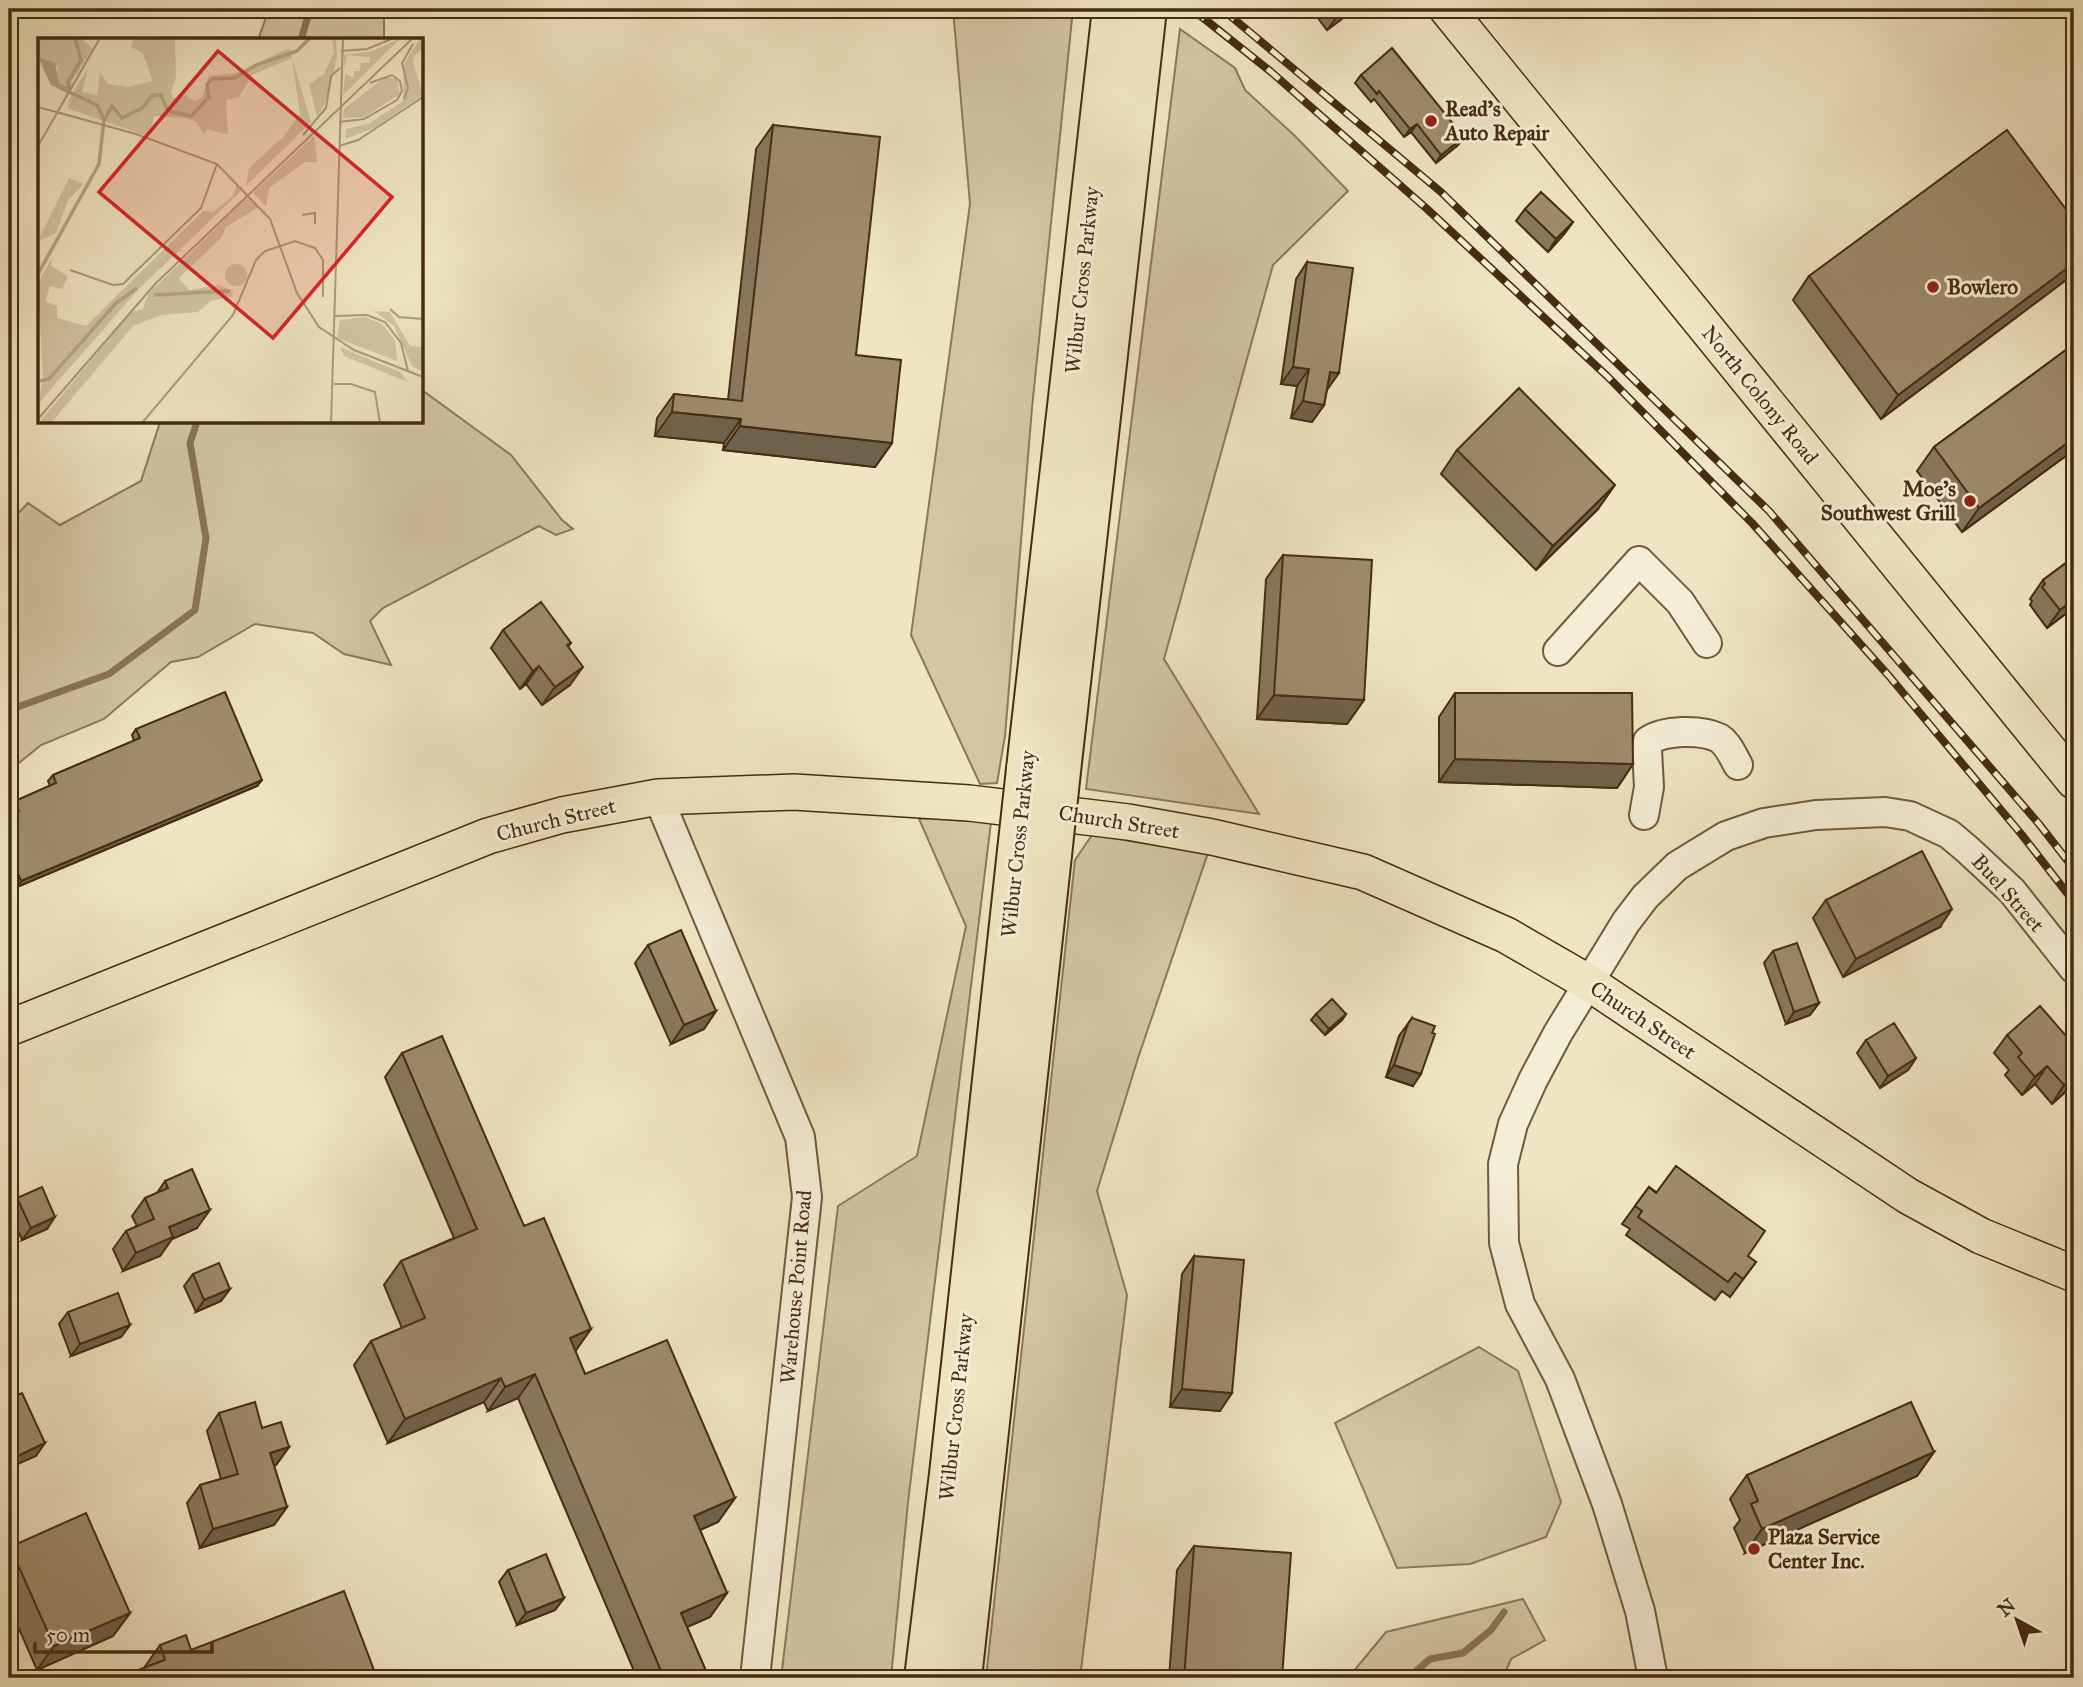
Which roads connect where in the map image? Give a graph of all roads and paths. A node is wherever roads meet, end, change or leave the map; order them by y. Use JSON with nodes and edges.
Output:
{"nodes":[{"id":1,"x":1098,"y":9,"type":"edge"},
{"id":2,"x":1447,"y":9,"type":"edge"},
{"id":3,"x":1135,"y":10,"type":"edge"},
{"id":4,"x":1090,"y":206,"type":"junction"},
{"id":5,"x":1707,"y":643,"type":"dead end"},
{"id":6,"x":1558,"y":651,"type":"dead end"},
{"id":7,"x":1738,"y":765,"type":"dead end"},
{"id":8,"x":1044,"y":770,"type":"junction"},
{"id":9,"x":2074,"y":781,"type":"edge"},
{"id":10,"x":659,"y":797,"type":"junction"},
{"id":11,"x":1644,"y":815,"type":"dead end"},
{"id":12,"x":1034,"y":853,"type":"junction"},
{"id":13,"x":2074,"y":969,"type":"edge"},
{"id":14,"x":1588,"y":983,"type":"junction"},
{"id":15,"x":9,"y":1028,"type":"edge"},
{"id":16,"x":2074,"y":1274,"type":"edge"},
{"id":17,"x":755,"y":1678,"type":"edge"},
{"id":18,"x":924,"y":1678,"type":"edge"},
{"id":19,"x":962,"y":1678,"type":"edge"},
{"id":20,"x":1653,"y":1678,"type":"edge"}],
"edges":[{"from":1,"to":4,"type":"highway"},
{"from":2,"to":9,"type":"main road","name":"North Colony Road"},
{"from":3,"to":4,"type":"highway","name":"Wilbur Cross Parkway"},
{"from":3,"to":8,"type":"highway","name":"Wilbur Cross Parkway"},
{"from":4,"to":8,"type":"highway","name":"Wilbur Cross Parkway"},
{"from":5,"to":6,"type":"street"},
{"from":7,"to":11,"type":"street"},
{"from":8,"to":12,"type":"highway","name":"Wilbur Cross Parkway","bridge":true},
{"from":10,"to":14,"type":"main road","name":"Church Street"},
{"from":10,"to":15,"type":"main road","name":"Church Street"},
{"from":10,"to":17,"type":"street","name":"Warehouse Point Road"},
{"from":12,"to":18,"type":"highway","name":"Wilbur Cross Parkway"},
{"from":12,"to":19,"type":"highway","name":"Wilbur Cross Parkway"},
{"from":13,"to":14,"type":"street","name":"Buel Street"},
{"from":14,"to":16,"type":"main road","name":"Church Street"},
{"from":14,"to":20,"type":"street","name":"Buel Street"}]}
